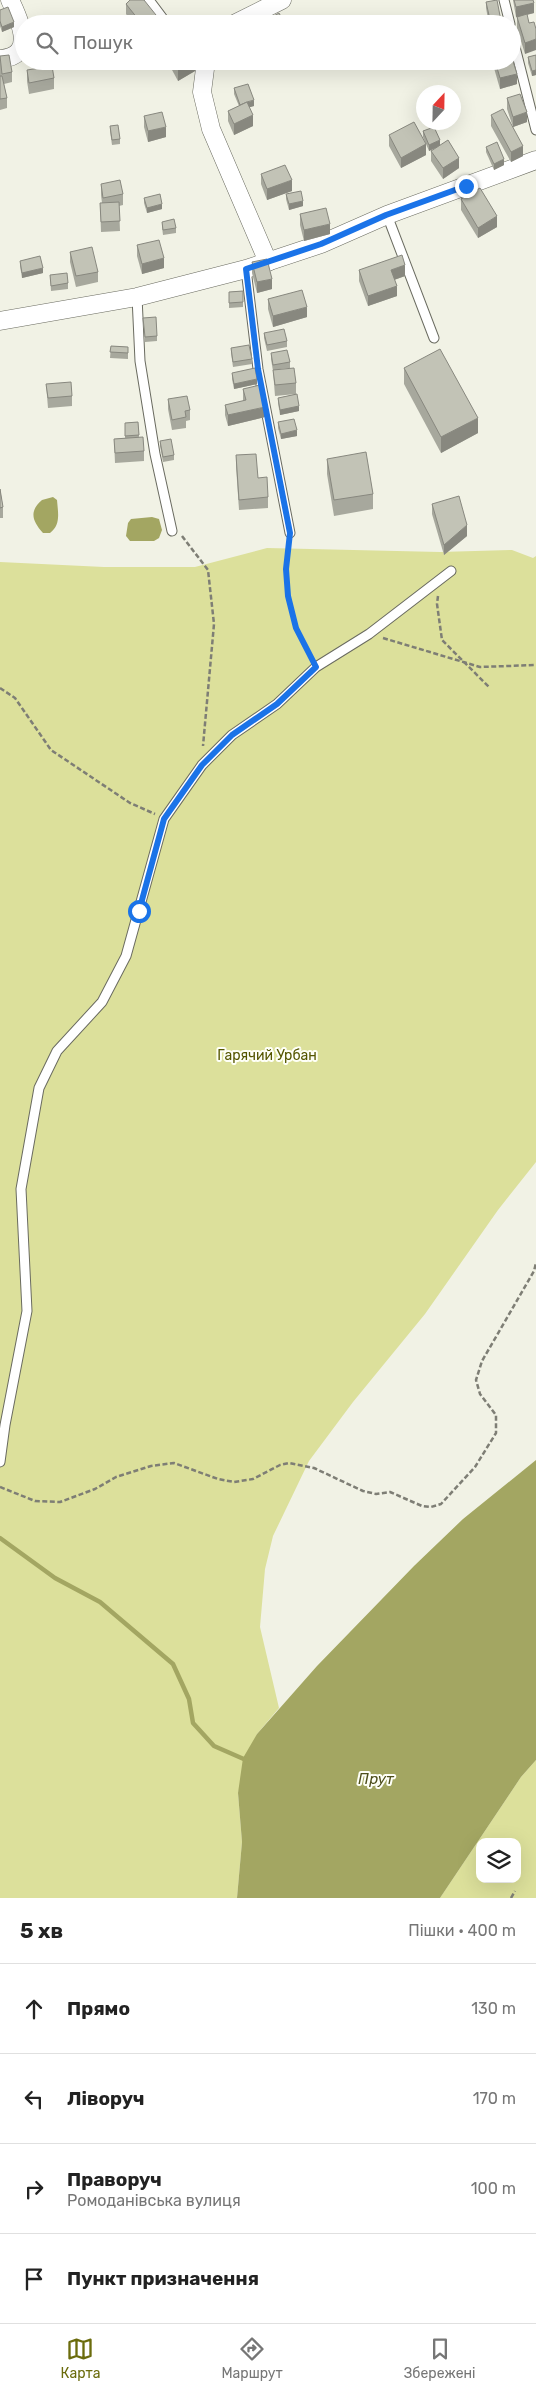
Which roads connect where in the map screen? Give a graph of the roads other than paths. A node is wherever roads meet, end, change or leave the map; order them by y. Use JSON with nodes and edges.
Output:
{"nodes":[{"id":1,"x":10,"y":0,"type":"edge"},
{"id":2,"x":148,"y":0,"type":"edge"},
{"id":3,"x":282,"y":0,"type":"edge"},
{"id":4,"x":504,"y":0,"type":"edge"},
{"id":5,"x":17,"y":15,"type":"edge"},
{"id":6,"x":160,"y":15,"type":"edge"},
{"id":7,"x":252,"y":15,"type":"edge"},
{"id":8,"x":508,"y":15,"type":"edge"},
{"id":9,"x":15,"y":55,"type":"edge"},
{"id":10,"x":0,"y":59,"type":"edge"},
{"id":11,"x":205,"y":70,"type":"edge"},
{"id":12,"x":521,"y":70,"type":"edge"},
{"id":13,"x":536,"y":130,"type":"edge"},
{"id":14,"x":536,"y":160,"type":"edge"},
{"id":15,"x":386,"y":215,"type":"junction"},
{"id":16,"x":268,"y":262,"type":"junction"},
{"id":17,"x":246,"y":269,"type":"junction"},
{"id":18,"x":137,"y":297,"type":"junction"},
{"id":19,"x":0,"y":321,"type":"edge"},
{"id":20,"x":434,"y":338,"type":"dead end"},
{"id":21,"x":172,"y":531,"type":"road end"},
{"id":22,"x":290,"y":533,"type":"road end"},
{"id":23,"x":451,"y":571,"type":"dead end"},
{"id":24,"x":0,"y":1462,"type":"edge"}],
"edges":[{"from":1,"to":5,"type":"street"},
{"from":2,"to":6,"type":"lane"},
{"from":3,"to":7,"type":"street"},
{"from":4,"to":8,"type":"lane"},
{"from":9,"to":10,"type":"street"},
{"from":11,"to":16,"type":"street"},
{"from":12,"to":13,"type":"lane"},
{"from":14,"to":15,"type":"street"},
{"from":15,"to":16,"type":"street"},
{"from":15,"to":20,"type":"lane"},
{"from":16,"to":17,"type":"street"},
{"from":17,"to":18,"type":"street"},
{"from":17,"to":22,"type":"lane"},
{"from":18,"to":19,"type":"street"},
{"from":18,"to":21,"type":"lane"},
{"from":23,"to":24,"type":"lane"}]}
